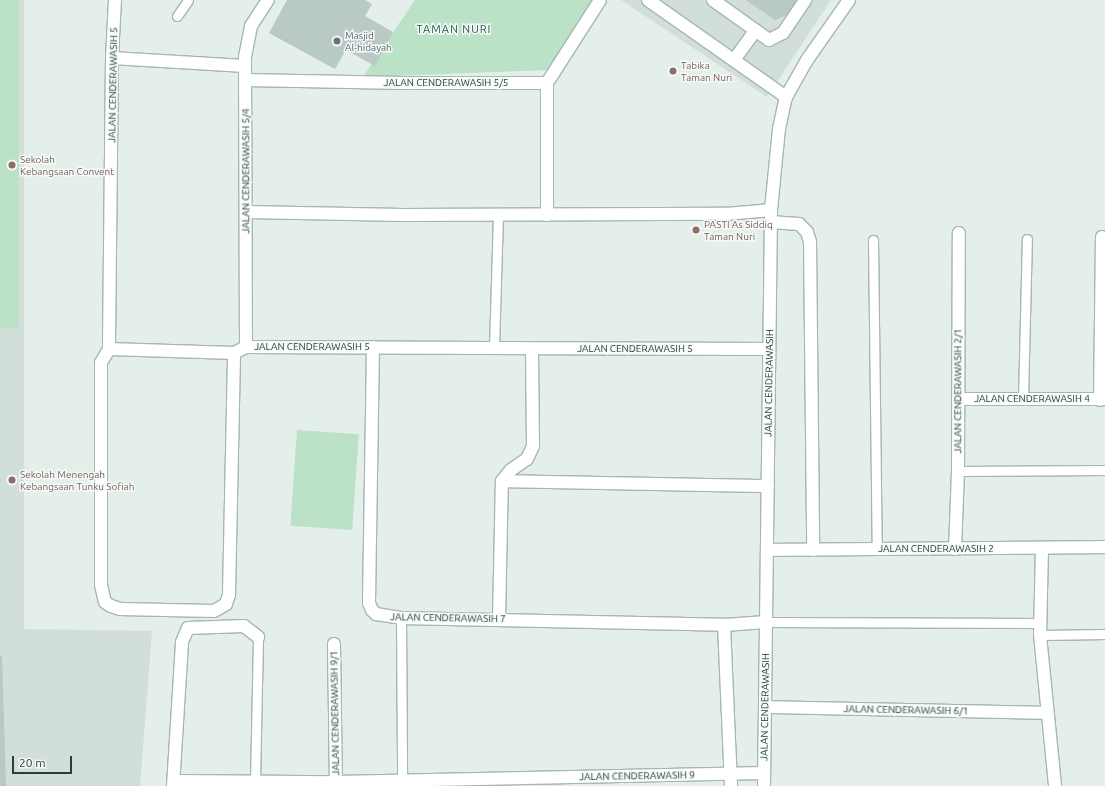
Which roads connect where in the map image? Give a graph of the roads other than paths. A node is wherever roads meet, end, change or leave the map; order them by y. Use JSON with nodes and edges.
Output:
{"nodes":[{"id":1,"x":115,"y":0,"type":"edge"},
{"id":2,"x":188,"y":0,"type":"edge"},
{"id":3,"x":268,"y":0,"type":"edge"},
{"id":4,"x":600,"y":0,"type":"edge"},
{"id":5,"x":648,"y":0,"type":"edge"},
{"id":6,"x":713,"y":0,"type":"edge"},
{"id":7,"x":805,"y":0,"type":"edge"},
{"id":8,"x":848,"y":0,"type":"edge"},
{"id":9,"x":177,"y":16,"type":"dead end"},
{"id":10,"x":755,"y":31,"type":"junction"},
{"id":11,"x":112,"y":58,"type":"junction"},
{"id":12,"x":734,"y":60,"type":"junction"},
{"id":13,"x":245,"y":66,"type":"junction"},
{"id":14,"x":246,"y":80,"type":"junction"},
{"id":15,"x":547,"y":83,"type":"junction"},
{"id":16,"x":786,"y":97,"type":"junction"},
{"id":17,"x":246,"y":212,"type":"junction"},
{"id":18,"x":498,"y":214,"type":"junction"},
{"id":19,"x":547,"y":215,"type":"junction"},
{"id":20,"x":771,"y":216,"type":"junction"},
{"id":21,"x":959,"y":233,"type":"dead end"},
{"id":22,"x":1102,"y":237,"type":"dead end"},
{"id":23,"x":1027,"y":239,"type":"dead end"},
{"id":24,"x":874,"y":240,"type":"dead end"},
{"id":25,"x":246,"y":347,"type":"junction"},
{"id":26,"x":373,"y":347,"type":"junction"},
{"id":27,"x":109,"y":349,"type":"junction"},
{"id":28,"x":494,"y":349,"type":"junction"},
{"id":29,"x":532,"y":349,"type":"junction"},
{"id":30,"x":769,"y":349,"type":"junction"},
{"id":31,"x":234,"y":353,"type":"junction"},
{"id":32,"x":958,"y":399,"type":"junction"},
{"id":33,"x":1023,"y":399,"type":"junction"},
{"id":34,"x":1103,"y":400,"type":"edge"},
{"id":35,"x":1105,"y":470,"type":"edge"},
{"id":36,"x":958,"y":471,"type":"junction"},
{"id":37,"x":502,"y":481,"type":"junction"},
{"id":38,"x":768,"y":486,"type":"junction"},
{"id":39,"x":1105,"y":547,"type":"edge"},
{"id":40,"x":1042,"y":548,"type":"junction"},
{"id":41,"x":877,"y":549,"type":"junction"},
{"id":42,"x":955,"y":549,"type":"junction"},
{"id":43,"x":767,"y":550,"type":"junction"},
{"id":44,"x":813,"y":550,"type":"junction"},
{"id":45,"x":401,"y":618,"type":"junction"},
{"id":46,"x":498,"y":619,"type":"junction"},
{"id":47,"x":766,"y":622,"type":"junction"},
{"id":48,"x":724,"y":625,"type":"junction"},
{"id":49,"x":1040,"y":629,"type":"junction"},
{"id":50,"x":1105,"y":634,"type":"edge"},
{"id":51,"x":258,"y":637,"type":"joint"},
{"id":52,"x":334,"y":644,"type":"dead end"},
{"id":53,"x":765,"y":707,"type":"junction"},
{"id":54,"x":1046,"y":713,"type":"junction"},
{"id":55,"x":764,"y":773,"type":"junction"},
{"id":56,"x":402,"y":780,"type":"junction"},
{"id":57,"x":730,"y":780,"type":"edge"},
{"id":58,"x":255,"y":781,"type":"junction"},
{"id":59,"x":336,"y":782,"type":"junction"},
{"id":60,"x":174,"y":783,"type":"edge"},
{"id":61,"x":764,"y":786,"type":"edge"},
{"id":62,"x":1054,"y":786,"type":"edge"}],
"edges":[{"from":1,"to":11,"type":"street","name":"JALAN CENDERAWASIH 5"},
{"from":2,"to":9,"type":"lane"},
{"from":3,"to":13,"type":"street","name":"JALAN CENDERAWASIH 5/4"},
{"from":4,"to":15,"type":"street"},
{"from":5,"to":12,"type":"street"},
{"from":6,"to":10,"type":"street"},
{"from":7,"to":10,"type":"street"},
{"from":8,"to":16,"type":"street","name":"JALAN CENDERAWASIH"},
{"from":10,"to":12,"type":"street"},
{"from":11,"to":13,"type":"street"},
{"from":11,"to":27,"type":"street","name":"JALAN CENDERAWASIH 5"},
{"from":12,"to":16,"type":"street"},
{"from":13,"to":14,"type":"street","name":"JALAN CENDERAWASIH 5/4"},
{"from":14,"to":15,"type":"street","name":"JALAN CENDERAWASIH 5/5"},
{"from":14,"to":17,"type":"street","name":"JALAN CENDERAWASIH 5/4"},
{"from":15,"to":19,"type":"street"},
{"from":16,"to":20,"type":"street","name":"JALAN CENDERAWASIH"},
{"from":17,"to":18,"type":"street"},
{"from":17,"to":25,"type":"street","name":"JALAN CENDERAWASIH 5/4"},
{"from":18,"to":19,"type":"street"},
{"from":18,"to":28,"type":"lane"},
{"from":19,"to":20,"type":"street"},
{"from":20,"to":30,"type":"street","name":"JALAN CENDERAWASIH"},
{"from":20,"to":44,"type":"street"},
{"from":21,"to":32,"type":"street","name":"JALAN CENDERAWASIH 2/1"},
{"from":22,"to":34,"type":"street"},
{"from":23,"to":33,"type":"lane"},
{"from":24,"to":41,"type":"lane"},
{"from":25,"to":26,"type":"street","name":"JALAN CENDERAWASIH 5"},
{"from":25,"to":31,"type":"street","name":"JALAN CENDERAWASIH 5"},
{"from":26,"to":28,"type":"street","name":"JALAN CENDERAWASIH 5"},
{"from":26,"to":45,"type":"street","name":"JALAN CENDERAWASIH 7"},
{"from":27,"to":31,"type":"street","name":"JALAN CENDERAWASIH 5"},
{"from":27,"to":31,"type":"street"},
{"from":28,"to":29,"type":"street","name":"JALAN CENDERAWASIH 5"},
{"from":29,"to":30,"type":"street","name":"JALAN CENDERAWASIH 5"},
{"from":29,"to":37,"type":"street"},
{"from":30,"to":38,"type":"street","name":"JALAN CENDERAWASIH"},
{"from":32,"to":33,"type":"street","name":"JALAN CENDERAWASIH 4"},
{"from":32,"to":36,"type":"street","name":"JALAN CENDERAWASIH 2/1"},
{"from":33,"to":34,"type":"street","name":"JALAN CENDERAWASIH 4"},
{"from":35,"to":36,"type":"lane"},
{"from":36,"to":42,"type":"street","name":"JALAN CENDERAWASIH 2/1"},
{"from":37,"to":38,"type":"street"},
{"from":37,"to":46,"type":"street"},
{"from":38,"to":43,"type":"street","name":"JALAN CENDERAWASIH"},
{"from":39,"to":40,"type":"street","name":"JALAN CENDERAWASIH 2"},
{"from":40,"to":42,"type":"street","name":"JALAN CENDERAWASIH 2"},
{"from":40,"to":49,"type":"street"},
{"from":41,"to":42,"type":"street","name":"JALAN CENDERAWASIH 2"},
{"from":41,"to":44,"type":"street","name":"JALAN CENDERAWASIH 2"},
{"from":43,"to":44,"type":"street","name":"JALAN CENDERAWASIH 2"},
{"from":43,"to":47,"type":"street","name":"JALAN CENDERAWASIH"},
{"from":45,"to":46,"type":"street","name":"JALAN CENDERAWASIH 7"},
{"from":45,"to":56,"type":"lane"},
{"from":46,"to":48,"type":"street","name":"JALAN CENDERAWASIH 7"},
{"from":47,"to":48,"type":"street","name":"JALAN CENDERAWASIH 7"},
{"from":47,"to":49,"type":"lane"},
{"from":47,"to":53,"type":"street","name":"JALAN CENDERAWASIH"},
{"from":48,"to":57,"type":"street"},
{"from":49,"to":50,"type":"lane"},
{"from":49,"to":54,"type":"street"},
{"from":51,"to":58,"type":"lane"},
{"from":51,"to":60,"type":"street"},
{"from":52,"to":59,"type":"street","name":"JALAN CENDERAWASIH 9/1"},
{"from":53,"to":54,"type":"street","name":"JALAN CENDERAWASIH 6/1"},
{"from":53,"to":55,"type":"street","name":"JALAN CENDERAWASIH"},
{"from":54,"to":62,"type":"street"},
{"from":55,"to":57,"type":"street","name":"JALAN CENDERAWASIH 9"},
{"from":55,"to":61,"type":"street","name":"JALAN CENDERAWASIH"},
{"from":56,"to":57,"type":"street","name":"JALAN CENDERAWASIH 9"},
{"from":56,"to":59,"type":"street","name":"JALAN CENDERAWASIH 9"},
{"from":58,"to":59,"type":"street","name":"JALAN CENDERAWASIH 9"},
{"from":58,"to":60,"type":"street","name":"JALAN CENDERAWASIH 9"}]}
